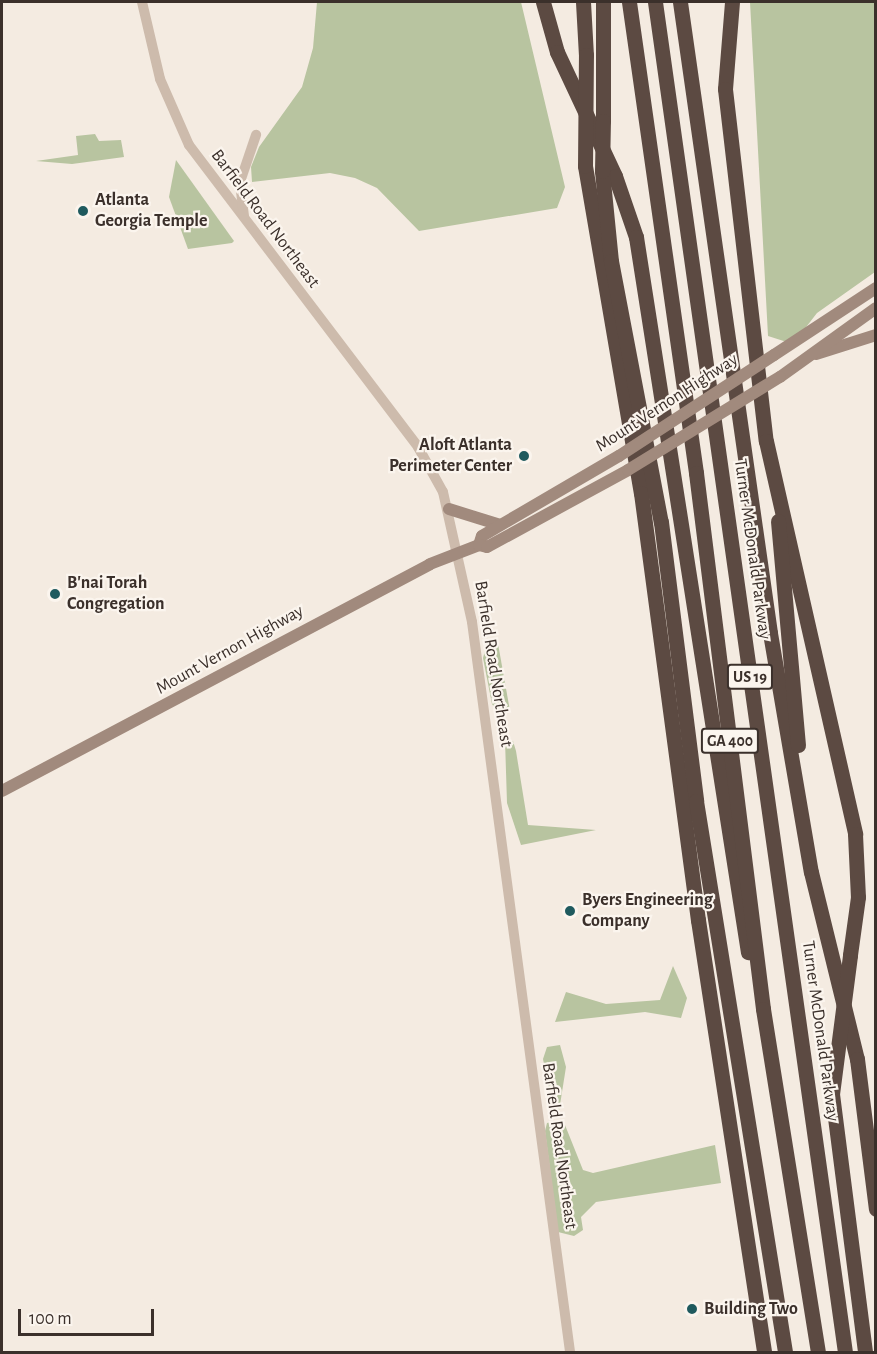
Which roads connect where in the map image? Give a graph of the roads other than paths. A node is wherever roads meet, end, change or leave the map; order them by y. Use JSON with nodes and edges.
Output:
{"nodes":[{"id":1,"x":142,"y":2,"type":"edge"},
{"id":2,"x":543,"y":2,"type":"edge"},
{"id":3,"x":583,"y":2,"type":"edge"},
{"id":4,"x":603,"y":2,"type":"edge"},
{"id":5,"x":629,"y":2,"type":"edge"},
{"id":6,"x":655,"y":2,"type":"edge"},
{"id":7,"x":680,"y":2,"type":"edge"},
{"id":8,"x":732,"y":2,"type":"edge"},
{"id":9,"x":256,"y":135,"type":"dead end"},
{"id":10,"x":247,"y":225,"type":"junction"},
{"id":11,"x":876,"y":288,"type":"edge"},
{"id":12,"x":876,"y":308,"type":"edge"},
{"id":13,"x":876,"y":335,"type":"edge"},
{"id":14,"x":815,"y":354,"type":"junction"},
{"id":15,"x":766,"y":441,"type":"junction"},
{"id":16,"x":449,"y":509,"type":"junction"},
{"id":17,"x":501,"y":525,"type":"junction"},
{"id":18,"x":478,"y":545,"type":"junction"},
{"id":19,"x":459,"y":553,"type":"junction"},
{"id":20,"x":695,"y":627,"type":"junction"},
{"id":21,"x":2,"y":791,"type":"edge"},
{"id":22,"x":696,"y":801,"type":"junction"},
{"id":23,"x":800,"y":808,"type":"junction"},
{"id":24,"x":763,"y":1009,"type":"junction"},
{"id":25,"x":876,"y":1209,"type":"edge"},
{"id":26,"x":570,"y":1353,"type":"edge"},
{"id":27,"x":764,"y":1353,"type":"edge"},
{"id":28,"x":785,"y":1353,"type":"edge"},
{"id":29,"x":818,"y":1353,"type":"edge"},
{"id":30,"x":846,"y":1353,"type":"edge"},
{"id":31,"x":865,"y":1353,"type":"edge"}],
"edges":[{"from":1,"to":10,"type":"street","name":"Barfield Road Northeast"},
{"from":2,"to":20,"type":"highway"},
{"from":3,"to":27,"type":"highway","bridge":true},
{"from":4,"to":22,"type":"highway","bridge":true},
{"from":5,"to":24,"type":"highway","number":"GA 400"},
{"from":6,"to":30,"type":"highway","name":"Turner McDonald Parkway","number":"US 19"},
{"from":7,"to":23,"type":"highway","number":"US 19"},
{"from":8,"to":15,"type":"highway"},
{"from":9,"to":10,"type":"street"},
{"from":10,"to":16,"type":"street","name":"Barfield Road Northeast"},
{"from":11,"to":17,"type":"main road","name":"Mount Vernon Highway","bridge":true},
{"from":12,"to":14,"type":"main road"},
{"from":13,"to":14,"type":"main road"},
{"from":14,"to":18,"type":"main road","name":"Mount Vernon Highway","bridge":true},
{"from":15,"to":23,"type":"highway"},
{"from":15,"to":31,"type":"highway","bridge":true},
{"from":16,"to":17,"type":"main road"},
{"from":16,"to":19,"type":"street","name":"Barfield Road Northeast"},
{"from":17,"to":18,"type":"main road","name":"Mount Vernon Highway"},
{"from":18,"to":19,"type":"main road","name":"Mount Vernon Highway"},
{"from":19,"to":21,"type":"main road","name":"Mount Vernon Highway"},
{"from":19,"to":26,"type":"street","name":"Barfield Road Northeast"},
{"from":20,"to":22,"type":"highway"},
{"from":20,"to":24,"type":"highway"},
{"from":22,"to":28,"type":"highway"},
{"from":23,"to":25,"type":"highway","number":"US 19"},
{"from":24,"to":29,"type":"highway","number":"GA 400"}]}
